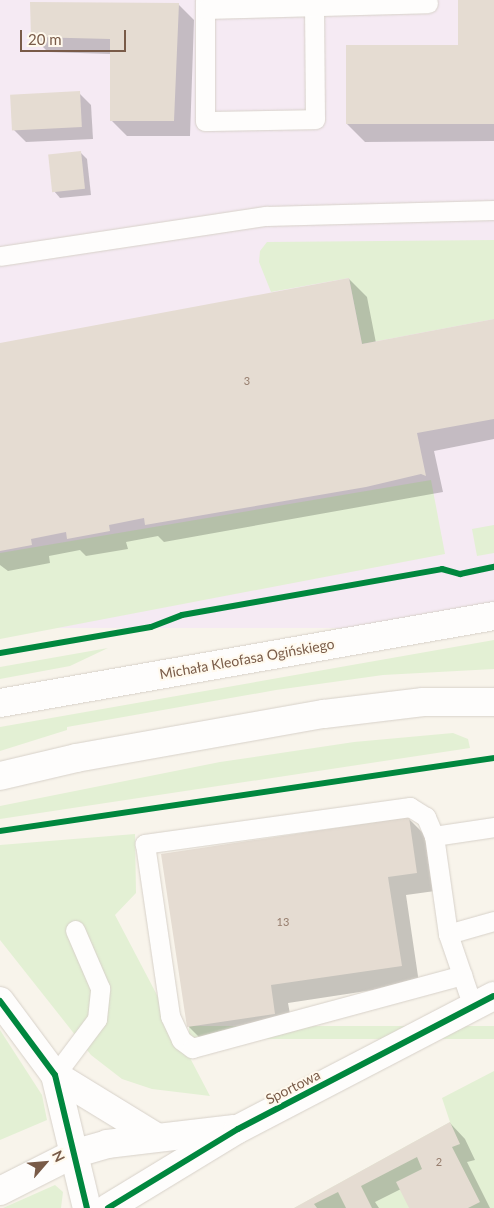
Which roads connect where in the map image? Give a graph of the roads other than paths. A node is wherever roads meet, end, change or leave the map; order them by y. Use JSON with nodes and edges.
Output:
{"nodes":[{"id":1,"x":314,"y":3,"type":"edge"},
{"id":2,"x":428,"y":3,"type":"dead end"},
{"id":3,"x":205,"y":5,"type":"edge"},
{"id":4,"x":494,"y":210,"type":"edge"},
{"id":5,"x":0,"y":256,"type":"edge"},
{"id":6,"x":494,"y":616,"type":"edge"},
{"id":7,"x":494,"y":702,"type":"edge"},
{"id":8,"x":0,"y":703,"type":"edge"},
{"id":9,"x":0,"y":776,"type":"edge"},
{"id":10,"x":494,"y":827,"type":"edge"},
{"id":11,"x":434,"y":836,"type":"junction"},
{"id":12,"x":494,"y":921,"type":"edge"},
{"id":13,"x":75,"y":930,"type":"dead end"},
{"id":14,"x":448,"y":934,"type":"junction"},
{"id":15,"x":462,"y":975,"type":"junction"},
{"id":16,"x":0,"y":1001,"type":"edge"},
{"id":17,"x":483,"y":1002,"type":"edge"},
{"id":18,"x":55,"y":1075,"type":"junction"},
{"id":19,"x":238,"y":1128,"type":"junction"},
{"id":20,"x":156,"y":1137,"type":"junction"},
{"id":21,"x":73,"y":1154,"type":"junction"},
{"id":22,"x":0,"y":1191,"type":"edge"},
{"id":23,"x":87,"y":1208,"type":"edge"},
{"id":24,"x":108,"y":1208,"type":"edge"}],
"edges":[{"from":1,"to":2,"type":"lane"},
{"from":1,"to":3,"type":"lane"},
{"from":1,"to":3,"type":"lane"},
{"from":4,"to":5,"type":"lane"},
{"from":6,"to":8,"type":"street","name":"Michała Kleofasa Ogińskiego"},
{"from":7,"to":9,"type":"street"},
{"from":10,"to":11,"type":"lane"},
{"from":11,"to":14,"type":"lane"},
{"from":11,"to":15,"type":"lane"},
{"from":12,"to":14,"type":"lane"},
{"from":13,"to":18,"type":"lane"},
{"from":14,"to":15,"type":"lane"},
{"from":15,"to":17,"type":"lane"},
{"from":16,"to":18,"type":"street"},
{"from":17,"to":19,"type":"street","name":"Sportowa"},
{"from":18,"to":20,"type":"street"},
{"from":18,"to":21,"type":"street"},
{"from":19,"to":20,"type":"street"},
{"from":19,"to":24,"type":"street","name":"Sportowa"},
{"from":20,"to":21,"type":"street"},
{"from":21,"to":22,"type":"street"},
{"from":21,"to":23,"type":"street"}]}
